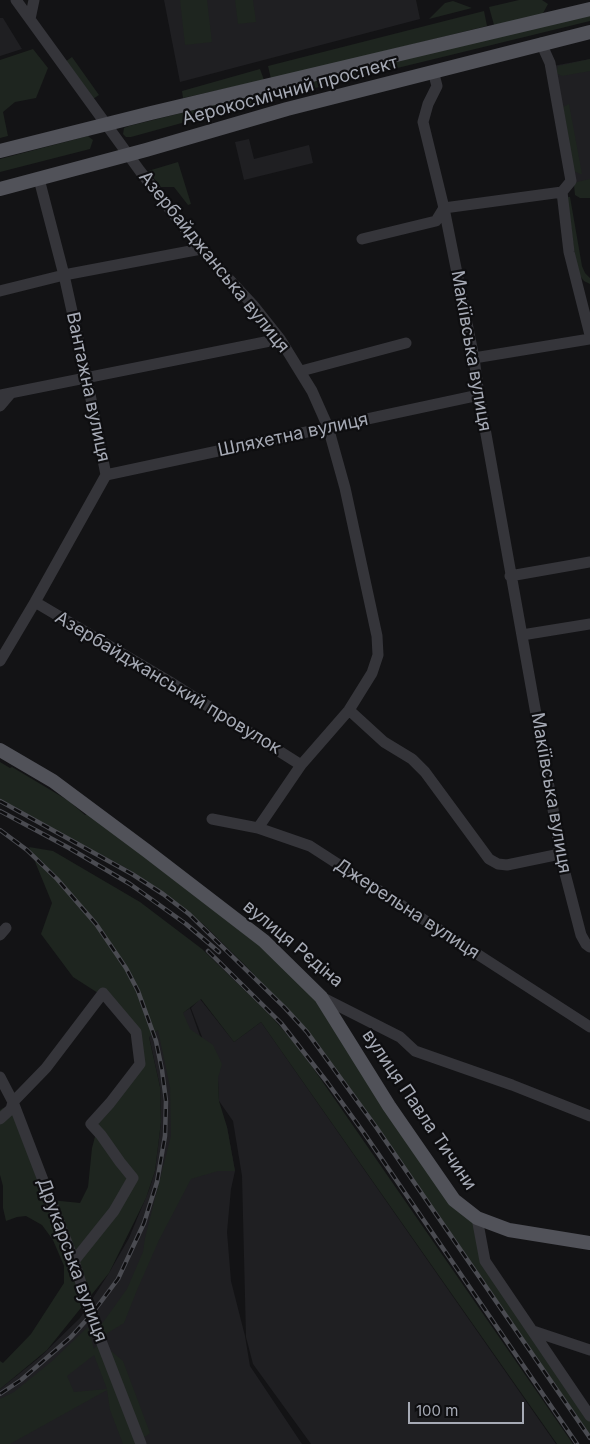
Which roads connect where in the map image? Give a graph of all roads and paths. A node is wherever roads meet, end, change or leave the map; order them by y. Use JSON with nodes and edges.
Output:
{"nodes":[{"id":1,"x":16,"y":0,"type":"edge"},
{"id":2,"x":34,"y":0,"type":"edge"},
{"id":3,"x":590,"y":9,"type":"edge"},
{"id":4,"x":30,"y":19,"type":"junction"},
{"id":5,"x":590,"y":32,"type":"edge"},
{"id":6,"x":541,"y":43,"type":"junction"},
{"id":7,"x":433,"y":71,"type":"junction"},
{"id":8,"x":108,"y":124,"type":"junction"},
{"id":9,"x":0,"y":151,"type":"edge"},
{"id":10,"x":129,"y":155,"type":"junction"},
{"id":11,"x":39,"y":178,"type":"junction"},
{"id":12,"x":0,"y":189,"type":"edge"},
{"id":13,"x":562,"y":192,"type":"junction"},
{"id":14,"x":444,"y":208,"type":"junction"},
{"id":15,"x":362,"y":239,"type":"dead end"},
{"id":16,"x":201,"y":249,"type":"junction"},
{"id":17,"x":64,"y":275,"type":"junction"},
{"id":18,"x":0,"y":291,"type":"edge"},
{"id":19,"x":590,"y":335,"type":"edge"},
{"id":20,"x":280,"y":339,"type":"junction"},
{"id":21,"x":590,"y":339,"type":"edge"},
{"id":22,"x":406,"y":342,"type":"dead end"},
{"id":23,"x":474,"y":358,"type":"junction"},
{"id":24,"x":301,"y":372,"type":"junction"},
{"id":25,"x":87,"y":378,"type":"junction"},
{"id":26,"x":6,"y":394,"type":"edge"},
{"id":27,"x":479,"y":395,"type":"junction"},
{"id":28,"x":0,"y":406,"type":"edge"},
{"id":29,"x":328,"y":427,"type":"junction"},
{"id":30,"x":106,"y":475,"type":"junction"},
{"id":31,"x":590,"y":562,"type":"edge"},
{"id":32,"x":510,"y":576,"type":"junction"},
{"id":33,"x":35,"y":602,"type":"junction"},
{"id":34,"x":590,"y":624,"type":"edge"},
{"id":35,"x":522,"y":635,"type":"junction"},
{"id":36,"x":0,"y":661,"type":"edge"},
{"id":37,"x":349,"y":710,"type":"junction"},
{"id":38,"x":0,"y":750,"type":"edge"},
{"id":39,"x":301,"y":765,"type":"junction"},
{"id":40,"x":212,"y":819,"type":"dead end"},
{"id":41,"x":258,"y":828,"type":"junction"},
{"id":42,"x":560,"y":854,"type":"junction"},
{"id":43,"x":590,"y":947,"type":"edge"},
{"id":44,"x":321,"y":997,"type":"junction"},
{"id":45,"x":590,"y":1027,"type":"edge"},
{"id":46,"x":0,"y":1077,"type":"edge"},
{"id":47,"x":13,"y":1102,"type":"junction"},
{"id":48,"x":590,"y":1116,"type":"edge"},
{"id":49,"x":0,"y":1119,"type":"edge"},
{"id":50,"x":477,"y":1218,"type":"junction"},
{"id":51,"x":590,"y":1243,"type":"edge"},
{"id":52,"x":74,"y":1261,"type":"junction"},
{"id":53,"x":533,"y":1331,"type":"junction"},
{"id":54,"x":590,"y":1350,"type":"edge"},
{"id":55,"x":590,"y":1416,"type":"edge"},
{"id":56,"x":141,"y":1444,"type":"edge"}],
"edges":[{"from":1,"to":4,"type":"street","name":"Азербайджанська вулиця"},
{"from":2,"to":4,"type":"street"},
{"from":3,"to":8,"type":"main road","name":"Аерокосмічний проспект"},
{"from":4,"to":8,"type":"street","name":"Азербайджанська вулиця"},
{"from":5,"to":6,"type":"main road","name":"Аерокосмічний проспект"},
{"from":6,"to":7,"type":"main road","name":"Аерокосмічний проспект"},
{"from":6,"to":13,"type":"street"},
{"from":7,"to":10,"type":"main road","name":"Аерокосмічний проспект"},
{"from":7,"to":14,"type":"street","name":"Макіївська вулиця"},
{"from":8,"to":9,"type":"main road","name":"Аерокосмічний проспект"},
{"from":8,"to":10,"type":"street","name":"Азербайджанська вулиця"},
{"from":10,"to":11,"type":"main road","name":"Аерокосмічний проспект"},
{"from":10,"to":16,"type":"street","name":"Азербайджанська вулиця"},
{"from":11,"to":12,"type":"main road","name":"Аерокосмічний проспект"},
{"from":11,"to":17,"type":"street","name":"Вантажна вулиця"},
{"from":13,"to":14,"type":"street"},
{"from":13,"to":19,"type":"street"},
{"from":14,"to":15,"type":"street"},
{"from":14,"to":23,"type":"street","name":"Макіївська вулиця"},
{"from":16,"to":17,"type":"street"},
{"from":16,"to":20,"type":"street","name":"Азербайджанська вулиця"},
{"from":17,"to":18,"type":"street"},
{"from":17,"to":25,"type":"street","name":"Вантажна вулиця"},
{"from":20,"to":24,"type":"street","name":"Азербайджанська вулиця"},
{"from":20,"to":25,"type":"street"},
{"from":21,"to":23,"type":"street"},
{"from":22,"to":24,"type":"street"},
{"from":23,"to":27,"type":"street","name":"Макіївська вулиця"},
{"from":24,"to":29,"type":"street","name":"Азербайджанська вулиця"},
{"from":25,"to":26,"type":"street"},
{"from":25,"to":30,"type":"street","name":"Вантажна вулиця"},
{"from":26,"to":28,"type":"street"},
{"from":27,"to":29,"type":"street","name":"Шляхетна вулиця"},
{"from":27,"to":32,"type":"street","name":"Макіївська вулиця"},
{"from":29,"to":30,"type":"street","name":"Шляхетна вулиця"},
{"from":29,"to":37,"type":"street","name":"Азербайджанська вулиця"},
{"from":30,"to":33,"type":"street","name":"Вантажна вулиця"},
{"from":31,"to":32,"type":"street"},
{"from":32,"to":35,"type":"street","name":"Макіївська вулиця"},
{"from":33,"to":36,"type":"street","name":"Вантажна вулиця"},
{"from":33,"to":39,"type":"street","name":"Азербайджанський провулок"},
{"from":34,"to":35,"type":"street"},
{"from":35,"to":42,"type":"street","name":"Макіївська вулиця"},
{"from":37,"to":39,"type":"street","name":"Азербайджанська вулиця"},
{"from":37,"to":42,"type":"street"},
{"from":38,"to":44,"type":"main road","name":"вулиця Рєдіна"},
{"from":39,"to":41,"type":"street","name":"Азербайджанська вулиця"},
{"from":40,"to":41,"type":"street","name":"Джерельна вулиця"},
{"from":41,"to":45,"type":"street","name":"Джерельна вулиця"},
{"from":42,"to":43,"type":"street","name":"Макіївська вулиця"},
{"from":44,"to":48,"type":"street","name":"вулиця Рєдіна"},
{"from":44,"to":50,"type":"main road","name":"вулиця Павла Тичини"},
{"from":46,"to":47,"type":"street","name":"Друкарська вулиця"},
{"from":47,"to":49,"type":"street"},
{"from":47,"to":52,"type":"street","name":"Друкарська вулиця"},
{"from":47,"to":52,"type":"street"},
{"from":50,"to":51,"type":"main road","name":"вулиця Павла Тичини"},
{"from":50,"to":53,"type":"street"},
{"from":52,"to":56,"type":"street","name":"Друкарська вулиця"},
{"from":53,"to":54,"type":"street"},
{"from":53,"to":55,"type":"street"}]}
